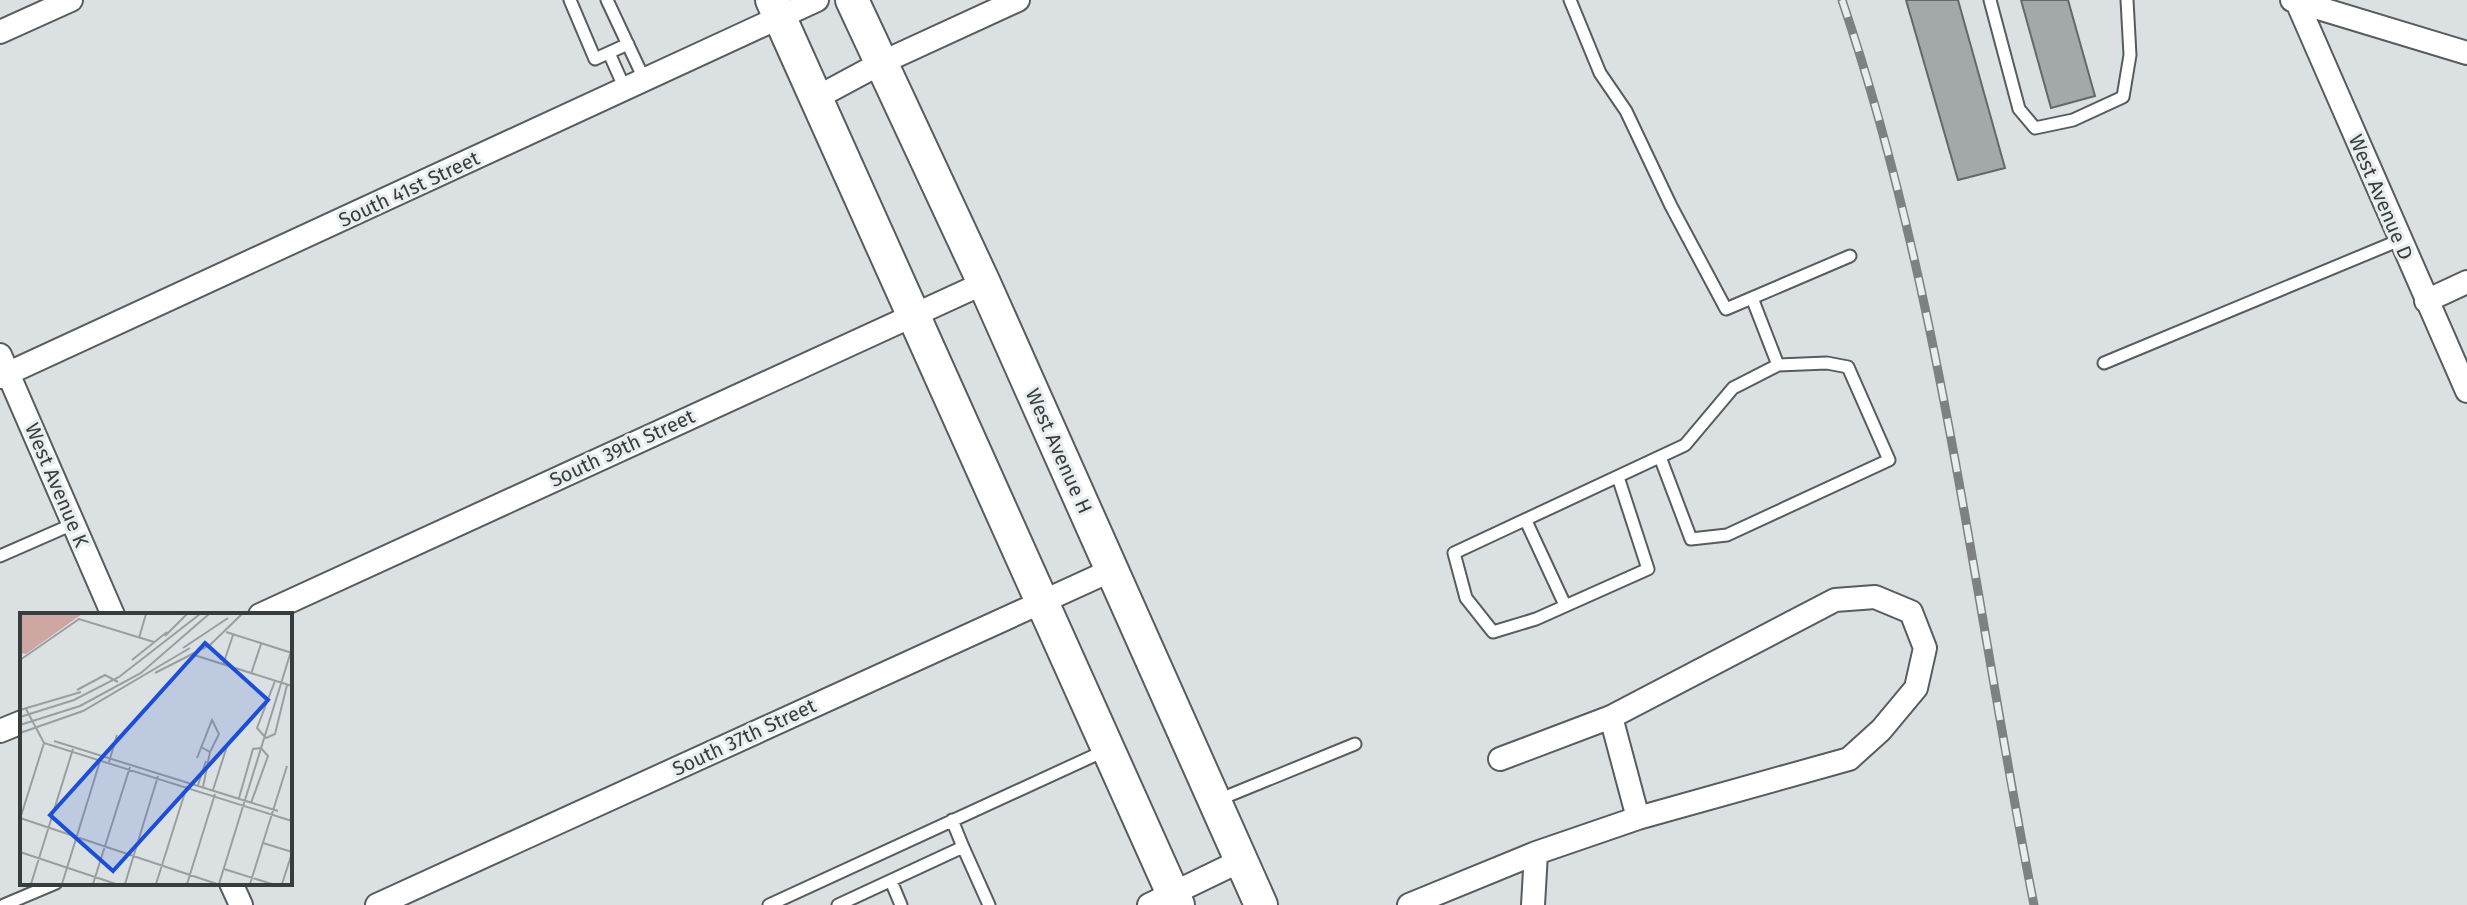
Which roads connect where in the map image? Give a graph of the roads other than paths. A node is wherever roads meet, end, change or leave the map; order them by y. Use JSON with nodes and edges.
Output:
{"nodes":[{"id":1,"x":71,"y":0,"type":"edge"},
{"id":2,"x":570,"y":0,"type":"edge"},
{"id":3,"x":607,"y":0,"type":"edge"},
{"id":4,"x":817,"y":0,"type":"edge"},
{"id":5,"x":852,"y":0,"type":"edge"},
{"id":6,"x":1018,"y":0,"type":"edge"},
{"id":7,"x":1570,"y":0,"type":"edge"},
{"id":8,"x":1990,"y":0,"type":"edge"},
{"id":9,"x":2127,"y":0,"type":"edge"},
{"id":10,"x":2294,"y":1,"type":"edge"},
{"id":11,"x":776,"y":9,"type":"edge"},
{"id":12,"x":0,"y":32,"type":"edge"},
{"id":13,"x":628,"y":44,"type":"junction"},
{"id":14,"x":609,"y":53,"type":"junction"},
{"id":15,"x":2467,"y":53,"type":"edge"},
{"id":16,"x":883,"y":62,"type":"junction"},
{"id":17,"x":635,"y":85,"type":"junction"},
{"id":18,"x":816,"y":98,"type":"junction"},
{"id":19,"x":2400,"y":240,"type":"junction"},
{"id":20,"x":1850,"y":256,"type":"dead end"},
{"id":21,"x":2467,"y":282,"type":"edge"},
{"id":22,"x":984,"y":283,"type":"junction"},
{"id":23,"x":1752,"y":298,"type":"junction"},
{"id":24,"x":2426,"y":301,"type":"junction"},
{"id":25,"x":914,"y":314,"type":"junction"},
{"id":26,"x":2104,"y":363,"type":"dead end"},
{"id":27,"x":1778,"y":365,"type":"junction"},
{"id":28,"x":3,"y":368,"type":"edge"},
{"id":29,"x":2467,"y":391,"type":"edge"},
{"id":30,"x":1660,"y":457,"type":"junction"},
{"id":31,"x":1618,"y":477,"type":"junction"},
{"id":32,"x":1526,"y":521,"type":"junction"},
{"id":33,"x":73,"y":524,"type":"junction"},
{"id":34,"x":0,"y":556,"type":"edge"},
{"id":35,"x":1112,"y":570,"type":"junction"},
{"id":36,"x":1043,"y":601,"type":"junction"},
{"id":37,"x":1565,"y":605,"type":"junction"},
{"id":38,"x":112,"y":613,"type":"edge"},
{"id":39,"x":264,"y":613,"type":"edge"},
{"id":40,"x":1611,"y":717,"type":"junction"},
{"id":41,"x":20,"y":723,"type":"edge"},
{"id":42,"x":0,"y":731,"type":"edge"},
{"id":43,"x":1355,"y":744,"type":"dead end"},
{"id":44,"x":1108,"y":749,"type":"junction"},
{"id":45,"x":1500,"y":759,"type":"dead end"},
{"id":46,"x":1214,"y":802,"type":"junction"},
{"id":47,"x":1638,"y":818,"type":"junction"},
{"id":48,"x":952,"y":820,"type":"junction"},
{"id":49,"x":963,"y":847,"type":"junction"},
{"id":50,"x":1536,"y":853,"type":"junction"},
{"id":51,"x":1240,"y":861,"type":"junction"},
{"id":52,"x":891,"y":881,"type":"junction"},
{"id":53,"x":51,"y":885,"type":"edge"},
{"id":54,"x":232,"y":885,"type":"edge"},
{"id":55,"x":1167,"y":901,"type":"edge"},
{"id":56,"x":4,"y":905,"type":"edge"},
{"id":57,"x":241,"y":905,"type":"edge"},
{"id":58,"x":377,"y":905,"type":"edge"},
{"id":59,"x":769,"y":905,"type":"edge"},
{"id":60,"x":838,"y":905,"type":"edge"},
{"id":61,"x":901,"y":905,"type":"edge"},
{"id":62,"x":989,"y":905,"type":"edge"},
{"id":63,"x":1261,"y":905,"type":"edge"},
{"id":64,"x":1409,"y":905,"type":"edge"},
{"id":65,"x":1533,"y":905,"type":"edge"}],
"edges":[{"from":1,"to":12,"type":"street"},
{"from":2,"to":14,"type":"lane"},
{"from":3,"to":13,"type":"lane"},
{"from":4,"to":11,"type":"street","name":"South 41st Street"},
{"from":5,"to":16,"type":"main road","name":"West Avenue H"},
{"from":6,"to":16,"type":"street"},
{"from":7,"to":23,"type":"lane"},
{"from":8,"to":9,"type":"lane"},
{"from":10,"to":15,"type":"street"},
{"from":10,"to":19,"type":"street","name":"West Avenue D"},
{"from":11,"to":17,"type":"street","name":"South 41st Street"},
{"from":11,"to":18,"type":"main road"},
{"from":13,"to":14,"type":"lane"},
{"from":13,"to":17,"type":"lane"},
{"from":14,"to":17,"type":"lane"},
{"from":16,"to":18,"type":"street"},
{"from":16,"to":22,"type":"main road","name":"West Avenue H"},
{"from":17,"to":28,"type":"street","name":"South 41st Street"},
{"from":18,"to":25,"type":"main road"},
{"from":19,"to":24,"type":"street","name":"West Avenue D"},
{"from":19,"to":26,"type":"lane"},
{"from":20,"to":23,"type":"lane"},
{"from":21,"to":24,"type":"street"},
{"from":22,"to":25,"type":"street","name":"South 39th Street"},
{"from":22,"to":35,"type":"main road","name":"West Avenue H"},
{"from":23,"to":27,"type":"lane"},
{"from":24,"to":29,"type":"street","name":"West Avenue D"},
{"from":25,"to":36,"type":"main road"},
{"from":25,"to":39,"type":"street","name":"South 39th Street"},
{"from":27,"to":30,"type":"lane"},
{"from":27,"to":30,"type":"lane"},
{"from":28,"to":33,"type":"street","name":"West Avenue K"},
{"from":30,"to":31,"type":"lane"},
{"from":31,"to":32,"type":"lane"},
{"from":31,"to":37,"type":"lane"},
{"from":32,"to":37,"type":"lane"},
{"from":32,"to":37,"type":"lane"},
{"from":33,"to":34,"type":"lane"},
{"from":33,"to":38,"type":"street","name":"West Avenue K"},
{"from":35,"to":36,"type":"street","name":"South 37th Street"},
{"from":35,"to":46,"type":"main road","name":"West Avenue H"},
{"from":36,"to":44,"type":"main road"},
{"from":36,"to":58,"type":"street","name":"South 37th Street"},
{"from":40,"to":45,"type":"street"},
{"from":40,"to":47,"type":"street"},
{"from":40,"to":47,"type":"street"},
{"from":41,"to":42,"type":"street"},
{"from":43,"to":46,"type":"lane"},
{"from":44,"to":48,"type":"lane"},
{"from":44,"to":55,"type":"main road"},
{"from":46,"to":51,"type":"main road","name":"West Avenue H"},
{"from":47,"to":50,"type":"street"},
{"from":48,"to":49,"type":"lane"},
{"from":48,"to":59,"type":"lane"},
{"from":49,"to":52,"type":"lane"},
{"from":49,"to":62,"type":"lane"},
{"from":50,"to":64,"type":"street"},
{"from":50,"to":65,"type":"street"},
{"from":51,"to":55,"type":"street"},
{"from":51,"to":63,"type":"main road","name":"West Avenue H"},
{"from":52,"to":60,"type":"lane"},
{"from":52,"to":61,"type":"lane"},
{"from":53,"to":56,"type":"lane"},
{"from":54,"to":57,"type":"street"}]}
